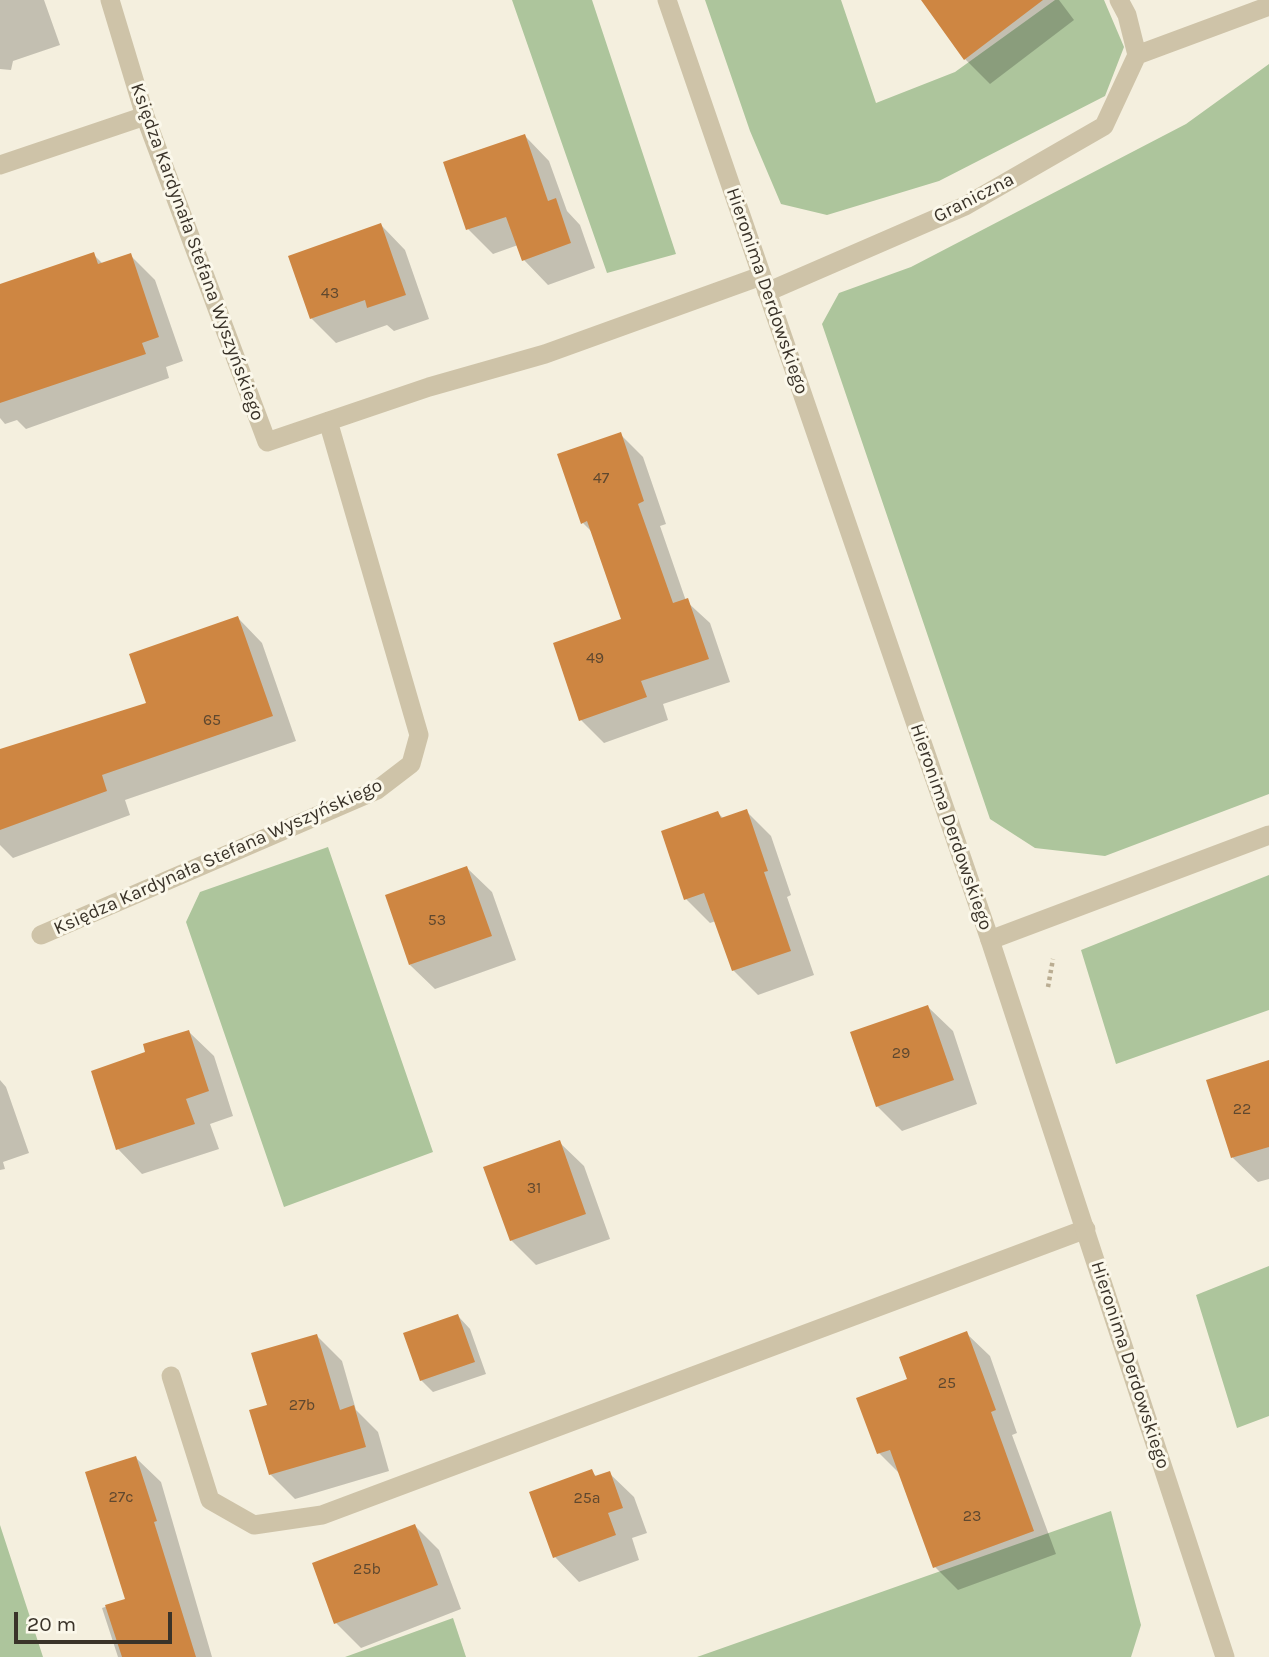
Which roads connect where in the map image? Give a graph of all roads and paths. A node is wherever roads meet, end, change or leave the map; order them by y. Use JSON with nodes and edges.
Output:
{"nodes":[{"id":1,"x":110,"y":0,"type":"edge"},
{"id":2,"x":667,"y":0,"type":"edge"},
{"id":3,"x":1119,"y":0,"type":"edge"},
{"id":4,"x":1269,"y":6,"type":"edge"},
{"id":5,"x":1137,"y":55,"type":"junction"},
{"id":6,"x":145,"y":117,"type":"junction"},
{"id":7,"x":0,"y":165,"type":"edge"},
{"id":8,"x":764,"y":284,"type":"junction"},
{"id":9,"x":328,"y":421,"type":"junction"},
{"id":10,"x":1269,"y":835,"type":"edge"},
{"id":11,"x":41,"y":935,"type":"dead end"},
{"id":12,"x":990,"y":940,"type":"junction"},
{"id":13,"x":1086,"y":1228,"type":"junction"},
{"id":14,"x":171,"y":1376,"type":"dead end"},
{"id":15,"x":1225,"y":1657,"type":"edge"}],
"edges":[{"from":1,"to":6,"type":"street","name":"Księdza Kardynała Stefana Wyszyńskiego"},
{"from":2,"to":8,"type":"street","name":"Hieronima Derdowskiego"},
{"from":3,"to":5,"type":"street"},
{"from":4,"to":5,"type":"street"},
{"from":5,"to":8,"type":"street","name":"Graniczna"},
{"from":6,"to":7,"type":"street"},
{"from":6,"to":9,"type":"street","name":"Księdza Kardynała Stefana Wyszyńskiego"},
{"from":8,"to":9,"type":"street","name":"Księdza Kardynała Stefana Wyszyńskiego"},
{"from":8,"to":12,"type":"street","name":"Hieronima Derdowskiego"},
{"from":9,"to":11,"type":"street","name":"Księdza Kardynała Stefana Wyszyńskiego"},
{"from":10,"to":12,"type":"street"},
{"from":12,"to":13,"type":"street","name":"Hieronima Derdowskiego"},
{"from":13,"to":14,"type":"street"},
{"from":13,"to":15,"type":"street","name":"Hieronima Derdowskiego"}]}
